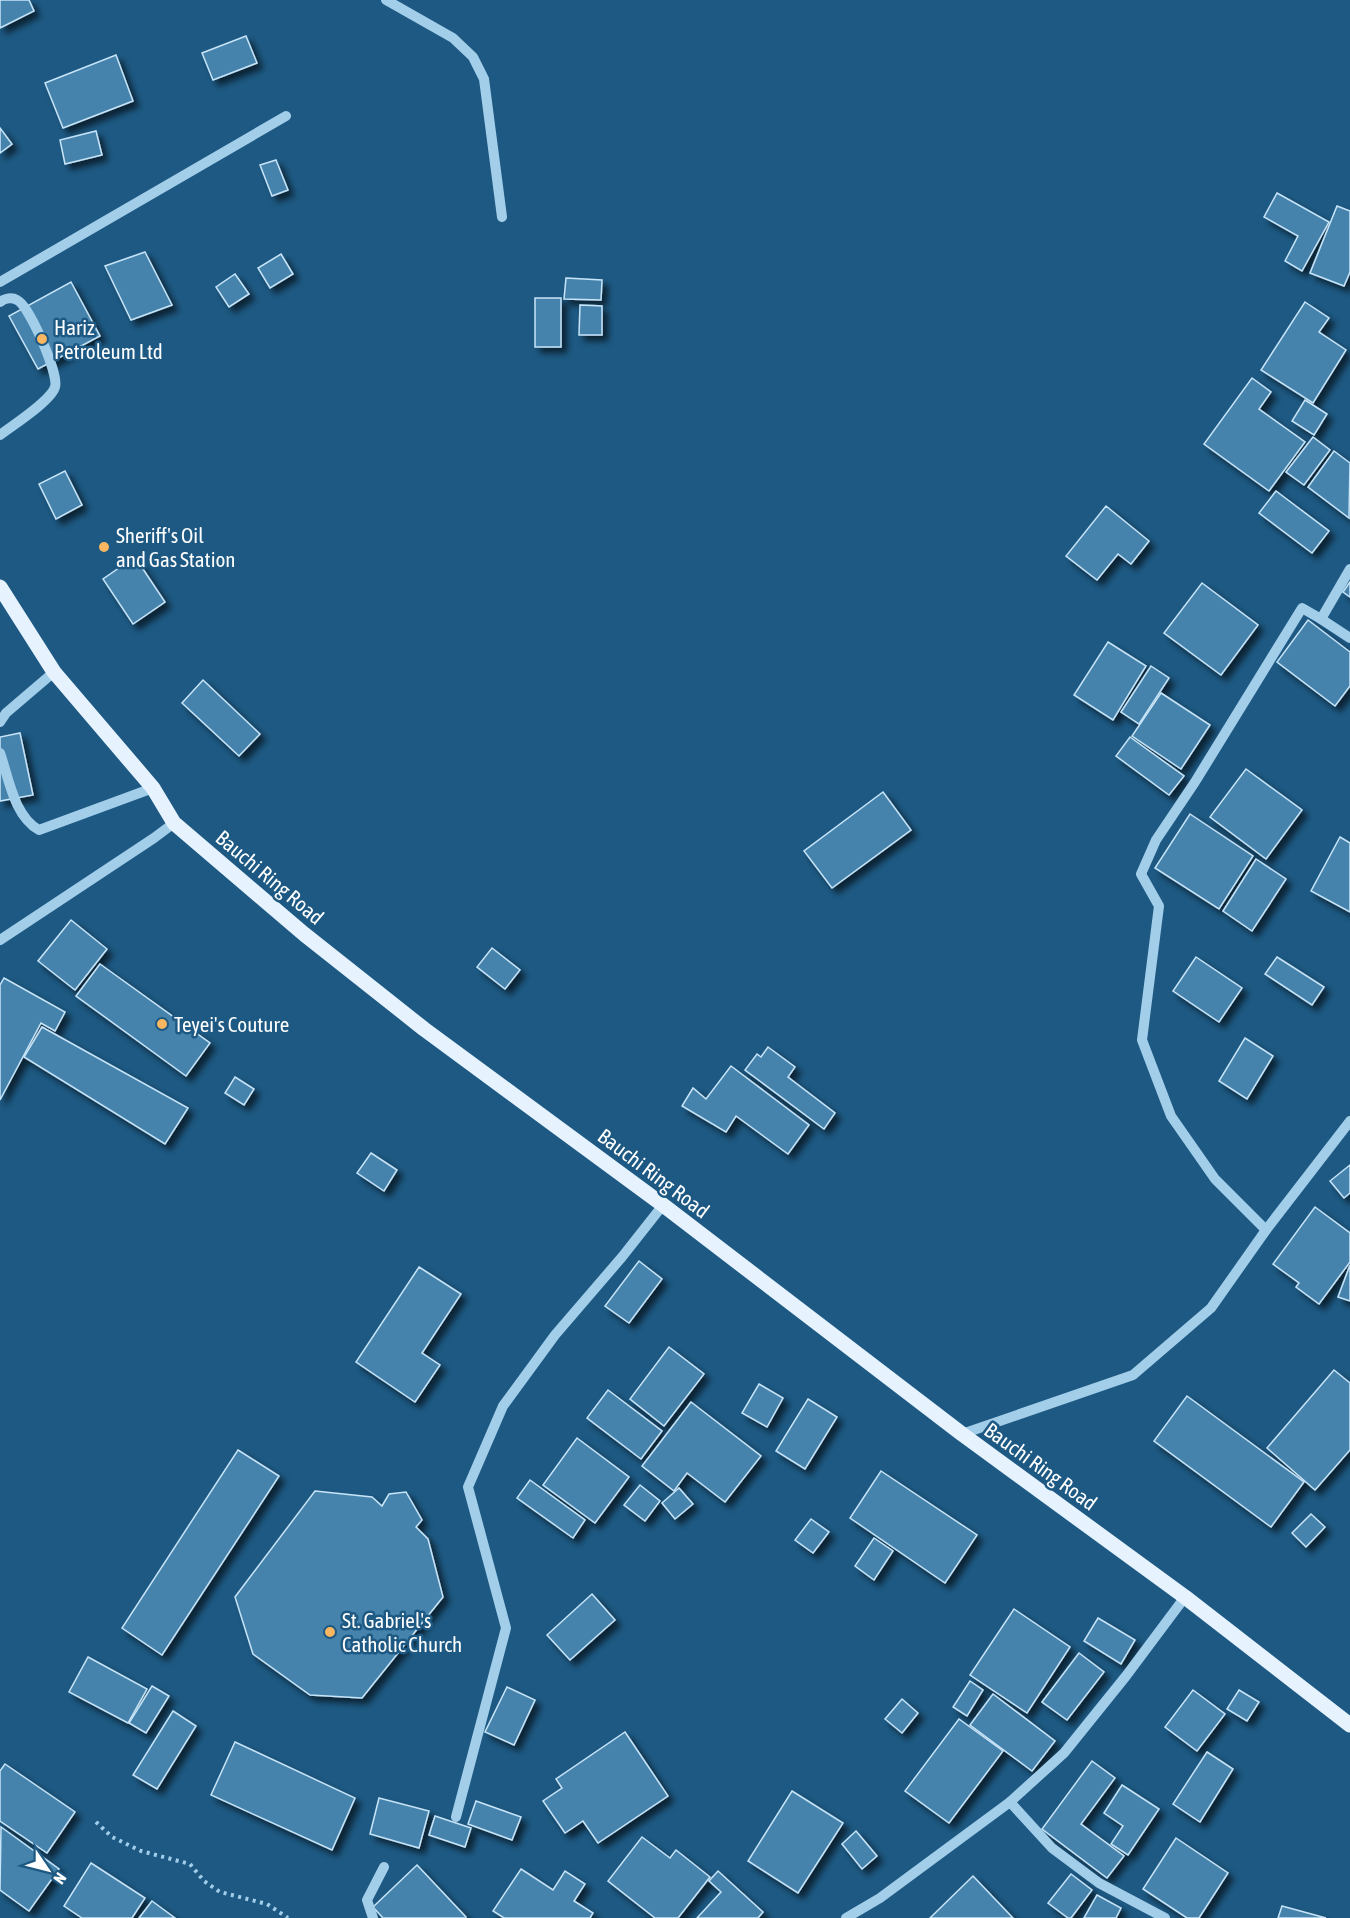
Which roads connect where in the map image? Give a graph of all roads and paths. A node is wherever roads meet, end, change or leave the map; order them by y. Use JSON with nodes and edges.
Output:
{"nodes":[{"id":1,"x":386,"y":0,"type":"edge"},
{"id":2,"x":286,"y":116,"type":"dead end"},
{"id":3,"x":502,"y":217,"type":"dead end"},
{"id":4,"x":0,"y":282,"type":"edge"},
{"id":5,"x":0,"y":302,"type":"edge"},
{"id":6,"x":0,"y":435,"type":"edge"},
{"id":7,"x":1350,"y":569,"type":"edge"},
{"id":8,"x":0,"y":587,"type":"edge"},
{"id":9,"x":1321,"y":619,"type":"junction"},
{"id":10,"x":1350,"y":638,"type":"edge"},
{"id":11,"x":54,"y":672,"type":"junction"},
{"id":12,"x":0,"y":722,"type":"edge"},
{"id":13,"x":0,"y":753,"type":"edge"},
{"id":14,"x":153,"y":788,"type":"junction"},
{"id":15,"x":174,"y":823,"type":"junction"},
{"id":16,"x":0,"y":940,"type":"edge"},
{"id":17,"x":1350,"y":1121,"type":"edge"},
{"id":18,"x":663,"y":1205,"type":"junction"},
{"id":19,"x":1266,"y":1230,"type":"junction"},
{"id":20,"x":962,"y":1434,"type":"junction"},
{"id":21,"x":1185,"y":1597,"type":"junction"},
{"id":22,"x":1350,"y":1725,"type":"edge"},
{"id":23,"x":1010,"y":1802,"type":"junction"},
{"id":24,"x":456,"y":1817,"type":"dead end"},
{"id":25,"x":96,"y":1822,"type":"dead end"},
{"id":26,"x":384,"y":1867,"type":"dead end"},
{"id":27,"x":288,"y":1918,"type":"edge"},
{"id":28,"x":372,"y":1918,"type":"edge"},
{"id":29,"x":846,"y":1918,"type":"edge"},
{"id":30,"x":1165,"y":1918,"type":"edge"}],
"edges":[{"from":1,"to":3,"type":"street"},
{"from":2,"to":4,"type":"street"},
{"from":5,"to":6,"type":"street"},
{"from":7,"to":9,"type":"street"},
{"from":8,"to":11,"type":"main road","name":"Bauchi Ring Road"},
{"from":9,"to":10,"type":"street"},
{"from":9,"to":19,"type":"street"},
{"from":11,"to":12,"type":"street"},
{"from":11,"to":14,"type":"main road","name":"Bauchi Ring Road"},
{"from":13,"to":14,"type":"street"},
{"from":14,"to":15,"type":"main road","name":"Bauchi Ring Road"},
{"from":15,"to":16,"type":"street"},
{"from":15,"to":18,"type":"main road","name":"Bauchi Ring Road"},
{"from":17,"to":19,"type":"street"},
{"from":18,"to":20,"type":"main road","name":"Bauchi Ring Road"},
{"from":18,"to":24,"type":"street"},
{"from":19,"to":20,"type":"street"},
{"from":20,"to":21,"type":"main road","name":"Bauchi Ring Road"},
{"from":21,"to":22,"type":"main road","name":"Bauchi Ring Road"},
{"from":21,"to":23,"type":"street"},
{"from":23,"to":29,"type":"street"},
{"from":23,"to":30,"type":"street"},
{"from":25,"to":27,"type":"path"},
{"from":26,"to":28,"type":"street"}]}
